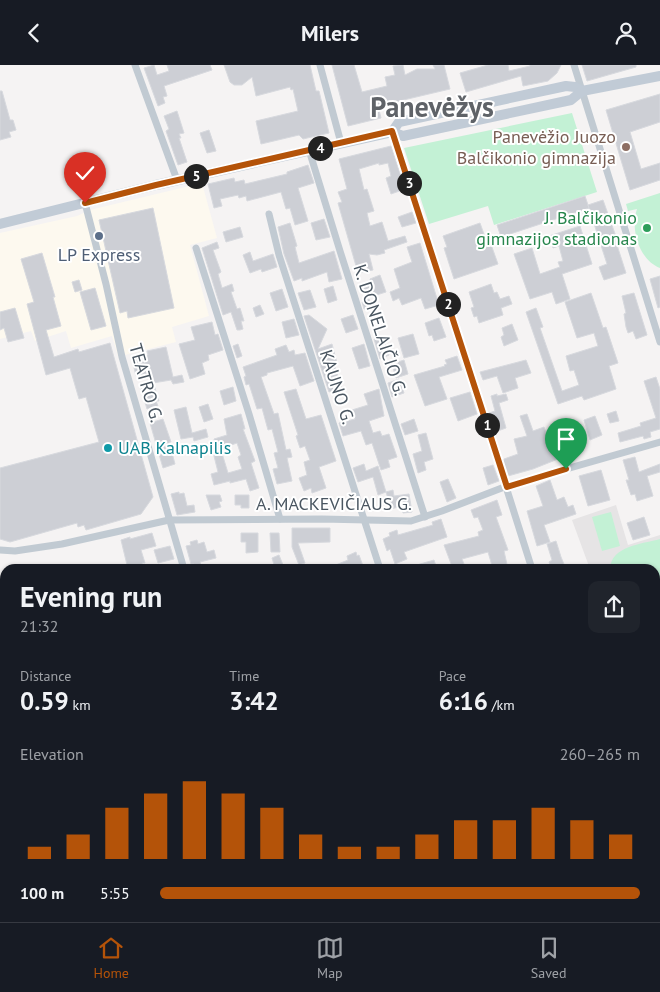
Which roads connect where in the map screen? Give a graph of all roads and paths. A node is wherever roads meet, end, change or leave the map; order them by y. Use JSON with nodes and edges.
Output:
{"nodes":[{"id":1,"x":135,"y":65,"type":"edge"},
{"id":2,"x":320,"y":65,"type":"edge"},
{"id":3,"x":574,"y":65,"type":"edge"},
{"id":4,"x":660,"y":76,"type":"edge"},
{"id":5,"x":582,"y":91,"type":"junction"},
{"id":6,"x":392,"y":131,"type":"junction"},
{"id":7,"x":341,"y":143,"type":"junction"},
{"id":8,"x":309,"y":150,"type":"junction"},
{"id":9,"x":177,"y":180,"type":"junction"},
{"id":10,"x":85,"y":203,"type":"junction"},
{"id":11,"x":269,"y":214,"type":"dead end"},
{"id":12,"x":0,"y":224,"type":"edge"},
{"id":13,"x":196,"y":249,"type":"dead end"},
{"id":14,"x":660,"y":342,"type":"edge"},
{"id":15,"x":660,"y":442,"type":"edge"},
{"id":16,"x":507,"y":487,"type":"junction"},
{"id":17,"x":425,"y":517,"type":"junction"},
{"id":18,"x":280,"y":519,"type":"junction"},
{"id":19,"x":170,"y":520,"type":"junction"},
{"id":20,"x":364,"y":520,"type":"junction"},
{"id":21,"x":0,"y":550,"type":"edge"},
{"id":22,"x":183,"y":564,"type":"edge"},
{"id":23,"x":378,"y":564,"type":"edge"},
{"id":24,"x":530,"y":564,"type":"edge"}],
"edges":[{"from":1,"to":9,"type":"street"},
{"from":2,"to":7,"type":"street"},
{"from":3,"to":5,"type":"street"},
{"from":4,"to":5,"type":"main road"},
{"from":5,"to":6,"type":"main road"},
{"from":5,"to":6,"type":"main road"},
{"from":5,"to":14,"type":"street"},
{"from":6,"to":7,"type":"main road"},
{"from":6,"to":16,"type":"street"},
{"from":7,"to":8,"type":"main road"},
{"from":8,"to":9,"type":"main road"},
{"from":8,"to":17,"type":"street","name":"K. DONELAIČIO G."},
{"from":9,"to":10,"type":"main road"},
{"from":10,"to":12,"type":"main road"},
{"from":10,"to":19,"type":"street","name":"TEATRO G."},
{"from":11,"to":20,"type":"street","name":"KAUNO G."},
{"from":13,"to":18,"type":"street"},
{"from":15,"to":16,"type":"street","name":"A. MACKEVIČIAUS G."},
{"from":16,"to":17,"type":"street","name":"A. MACKEVIČIAUS G."},
{"from":16,"to":24,"type":"street"},
{"from":17,"to":20,"type":"street","name":"A. MACKEVIČIAUS G."},
{"from":18,"to":19,"type":"street","name":"A. MACKEVIČIAUS G."},
{"from":18,"to":20,"type":"street","name":"A. MACKEVIČIAUS G."},
{"from":19,"to":21,"type":"street","name":"A. MACKEVIČIAUS G."},
{"from":19,"to":22,"type":"street","name":"TEATRO G."},
{"from":20,"to":23,"type":"street","name":"KAUNO G."}]}
